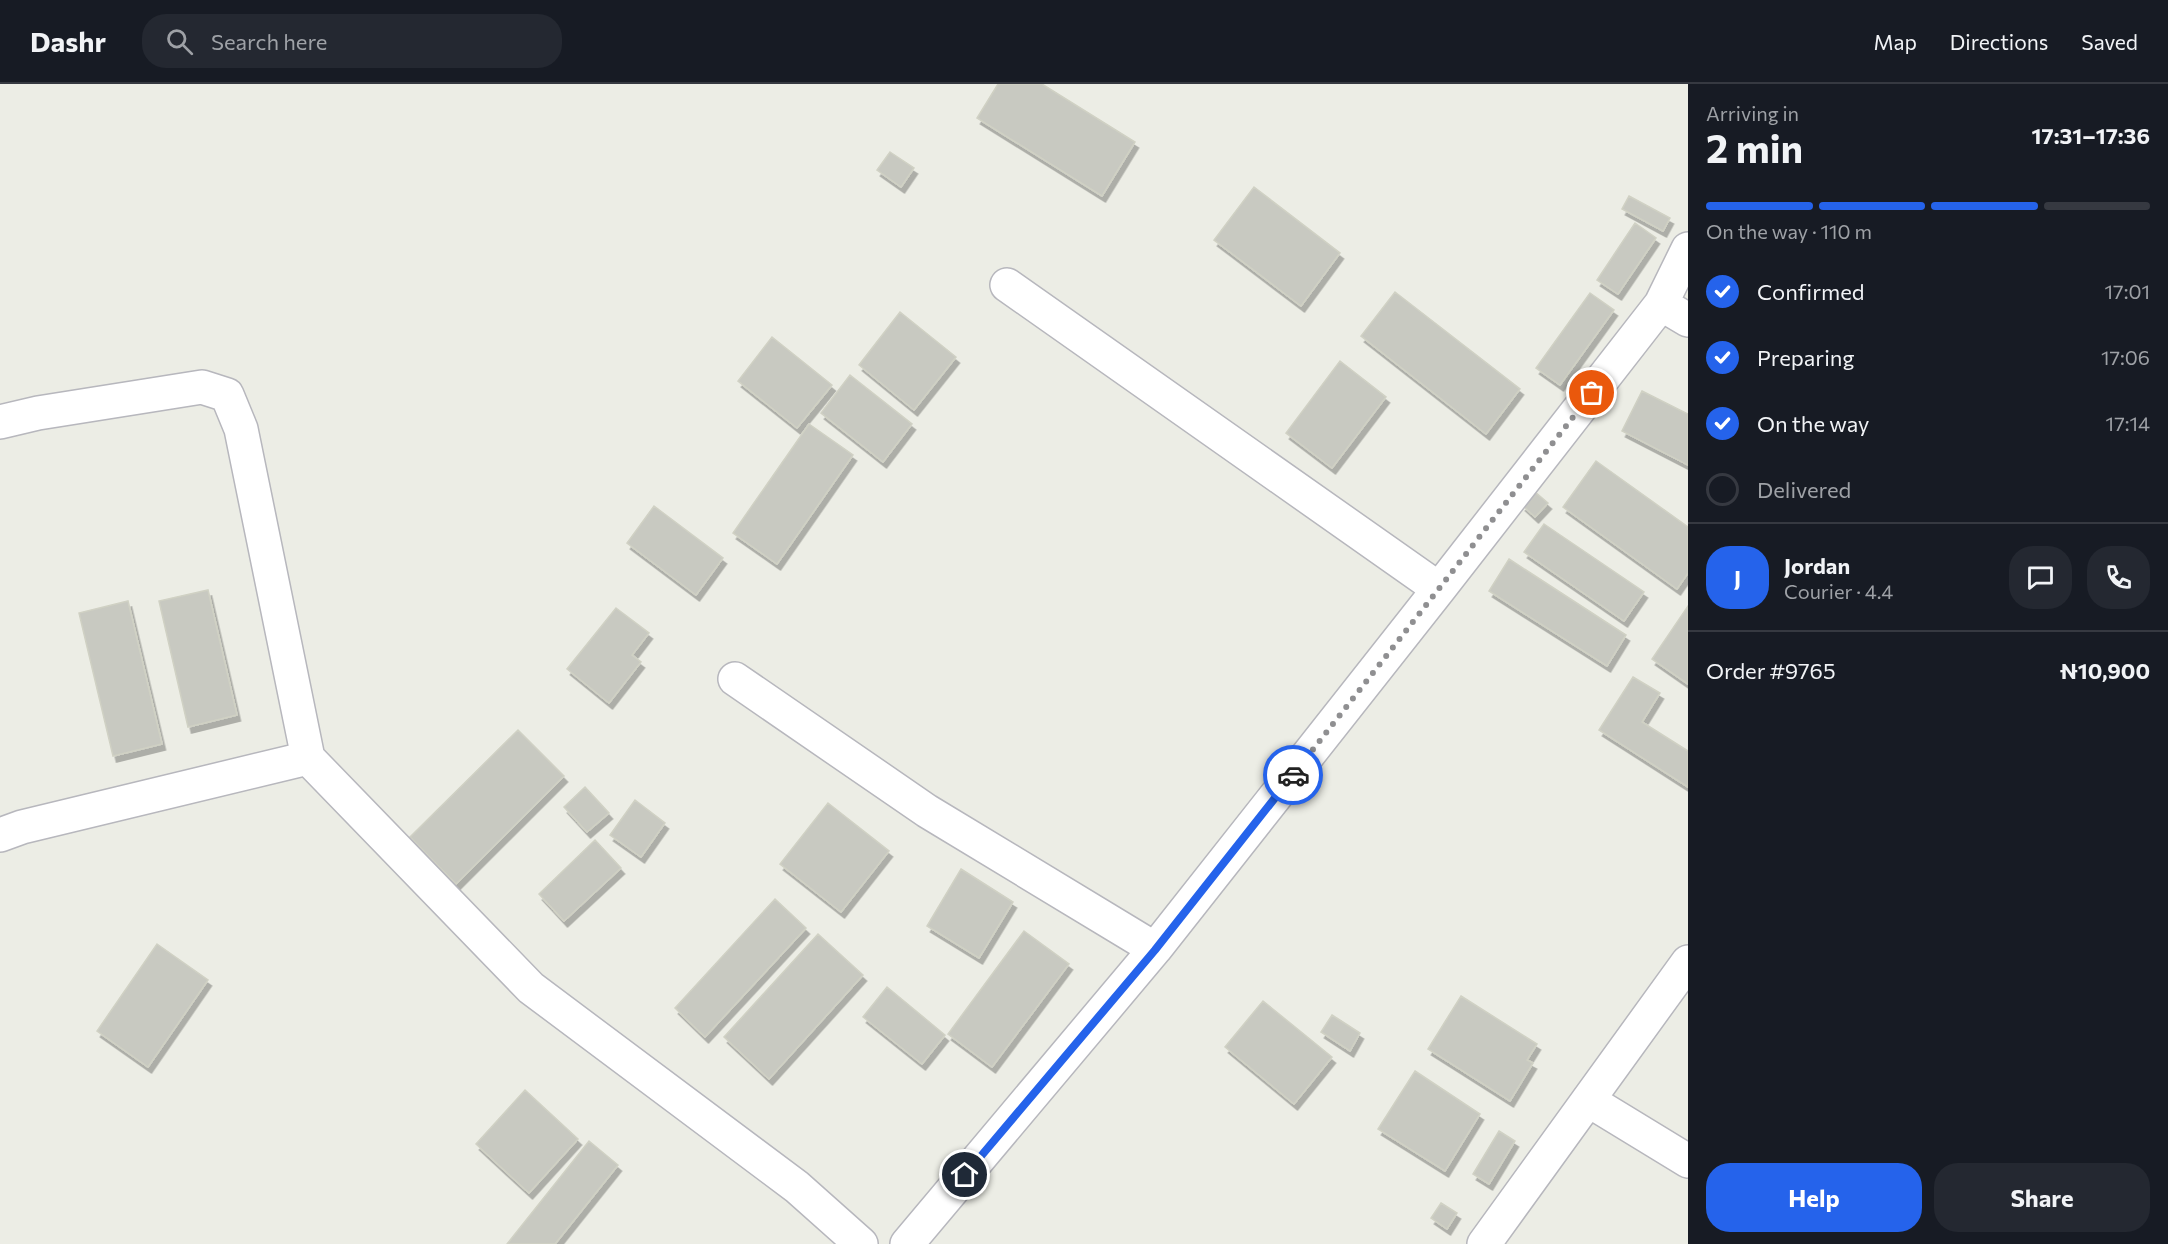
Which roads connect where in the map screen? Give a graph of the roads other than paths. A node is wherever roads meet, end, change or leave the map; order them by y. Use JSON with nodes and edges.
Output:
{"nodes":[{"id":1,"x":1688,"y":249,"type":"edge"},
{"id":2,"x":1007,"y":285,"type":"dead end"},
{"id":3,"x":1661,"y":304,"type":"junction"},
{"id":4,"x":1688,"y":320,"type":"edge"},
{"id":5,"x":0,"y":422,"type":"edge"},
{"id":6,"x":1439,"y":589,"type":"junction"},
{"id":7,"x":735,"y":679,"type":"dead end"},
{"id":8,"x":308,"y":758,"type":"junction"},
{"id":9,"x":0,"y":835,"type":"edge"},
{"id":10,"x":1155,"y":950,"type":"junction"},
{"id":11,"x":1688,"y":962,"type":"edge"},
{"id":12,"x":1588,"y":1100,"type":"junction"},
{"id":13,"x":1688,"y":1161,"type":"edge"},
{"id":14,"x":861,"y":1244,"type":"edge"},
{"id":15,"x":907,"y":1244,"type":"edge"},
{"id":16,"x":1485,"y":1244,"type":"edge"}],
"edges":[{"from":1,"to":3,"type":"street"},
{"from":2,"to":6,"type":"street"},
{"from":3,"to":4,"type":"street"},
{"from":3,"to":6,"type":"street"},
{"from":5,"to":8,"type":"street"},
{"from":6,"to":10,"type":"street"},
{"from":7,"to":10,"type":"street"},
{"from":8,"to":9,"type":"street"},
{"from":8,"to":14,"type":"street"},
{"from":10,"to":15,"type":"street"},
{"from":11,"to":12,"type":"street"},
{"from":12,"to":13,"type":"street"},
{"from":12,"to":16,"type":"street"}]}
